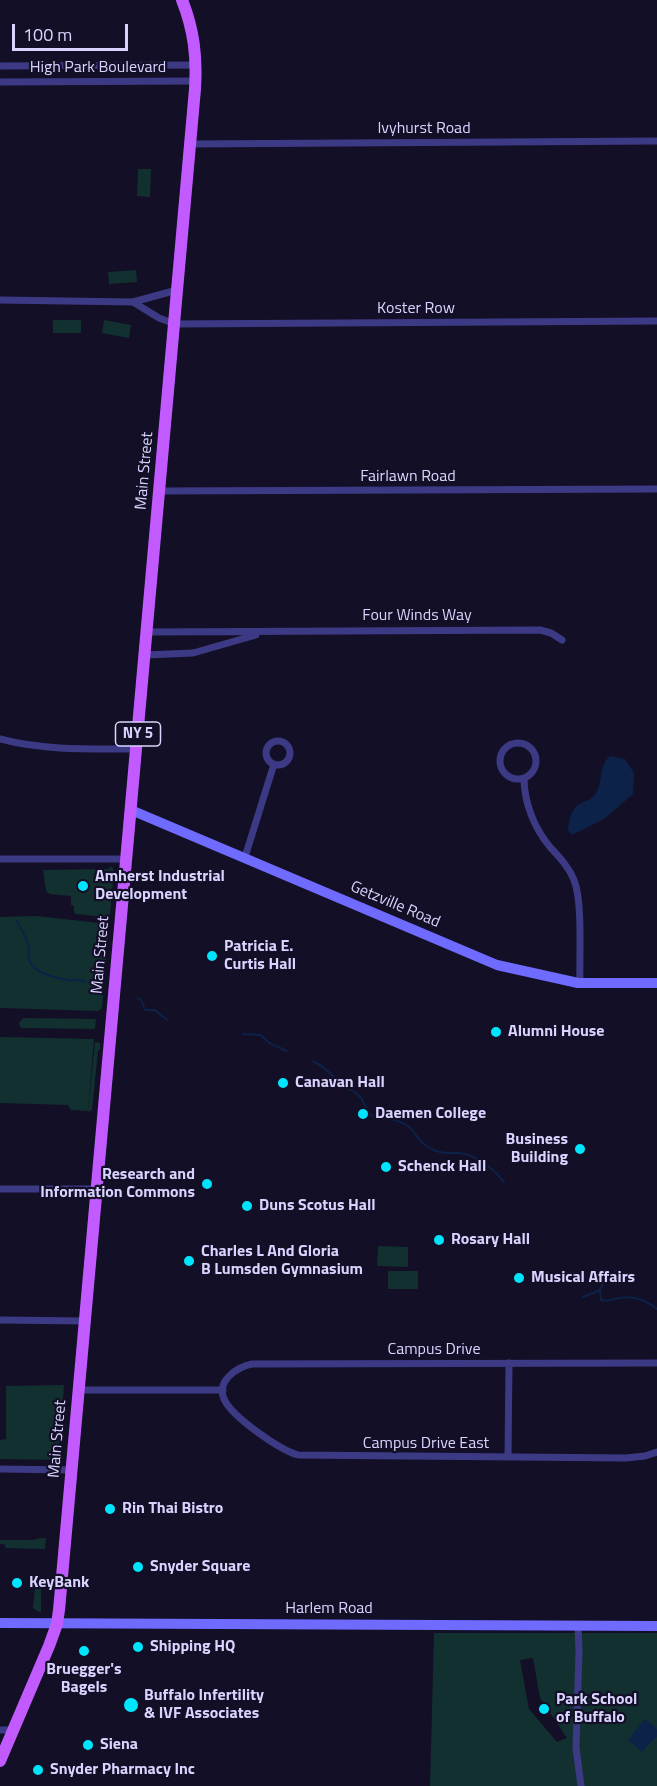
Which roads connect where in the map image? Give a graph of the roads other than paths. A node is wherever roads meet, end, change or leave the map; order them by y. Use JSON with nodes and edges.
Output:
{"nodes":[{"id":1,"x":182,"y":0,"type":"edge"},
{"id":2,"x":197,"y":65,"type":"junction"},
{"id":3,"x":0,"y":66,"type":"edge"},
{"id":4,"x":99,"y":66,"type":"junction"},
{"id":5,"x":196,"y":81,"type":"junction"},
{"id":6,"x":0,"y":82,"type":"edge"},
{"id":7,"x":99,"y":82,"type":"junction"},
{"id":8,"x":657,"y":141,"type":"edge"},
{"id":9,"x":191,"y":144,"type":"junction"},
{"id":10,"x":177,"y":290,"type":"junction"},
{"id":11,"x":0,"y":300,"type":"edge"},
{"id":12,"x":134,"y":302,"type":"junction"},
{"id":13,"x":657,"y":321,"type":"edge"},
{"id":14,"x":175,"y":324,"type":"junction"},
{"id":15,"x":657,"y":489,"type":"edge"},
{"id":16,"x":159,"y":491,"type":"junction"},
{"id":17,"x":270,"y":631,"type":"junction"},
{"id":18,"x":147,"y":632,"type":"junction"},
{"id":19,"x":562,"y":640,"type":"dead end"},
{"id":20,"x":145,"y":655,"type":"junction"},
{"id":21,"x":0,"y":739,"type":"edge"},
{"id":22,"x":136,"y":749,"type":"junction"},
{"id":23,"x":274,"y":764,"type":"dead end"},
{"id":24,"x":524,"y":778,"type":"junction"},
{"id":25,"x":131,"y":810,"type":"junction"},
{"id":26,"x":245,"y":857,"type":"junction"},
{"id":27,"x":0,"y":859,"type":"edge"},
{"id":28,"x":127,"y":859,"type":"junction"},
{"id":29,"x":580,"y":983,"type":"junction"},
{"id":30,"x":657,"y":983,"type":"edge"},
{"id":31,"x":0,"y":1189,"type":"edge"},
{"id":32,"x":98,"y":1189,"type":"junction"},
{"id":33,"x":0,"y":1320,"type":"edge"},
{"id":34,"x":86,"y":1321,"type":"junction"},
{"id":35,"x":509,"y":1363,"type":"junction"},
{"id":36,"x":657,"y":1363,"type":"edge"},
{"id":37,"x":79,"y":1390,"type":"junction"},
{"id":38,"x":223,"y":1390,"type":"junction"},
{"id":39,"x":657,"y":1452,"type":"edge"},
{"id":40,"x":508,"y":1457,"type":"junction"},
{"id":41,"x":0,"y":1469,"type":"edge"},
{"id":42,"x":72,"y":1470,"type":"junction"},
{"id":43,"x":0,"y":1623,"type":"edge"},
{"id":44,"x":57,"y":1624,"type":"junction"},
{"id":45,"x":578,"y":1625,"type":"junction"},
{"id":46,"x":657,"y":1626,"type":"edge"},
{"id":47,"x":0,"y":1730,"type":"edge"},
{"id":48,"x":13,"y":1730,"type":"junction"},
{"id":49,"x":0,"y":1761,"type":"edge"},
{"id":50,"x":581,"y":1786,"type":"edge"}],
"edges":[{"from":1,"to":2,"type":"main road","name":"Main Street","number":"NY 5"},
{"from":2,"to":4,"type":"street","name":"High Park Boulevard"},
{"from":2,"to":5,"type":"main road","name":"Main Street","number":"NY 5"},
{"from":3,"to":4,"type":"street","name":"High Park Boulevard"},
{"from":4,"to":7,"type":"street"},
{"from":5,"to":7,"type":"street","name":"High Park Boulevard"},
{"from":5,"to":9,"type":"main road","name":"Main Street","number":"NY 5"},
{"from":6,"to":7,"type":"street","name":"High Park Boulevard"},
{"from":8,"to":9,"type":"street","name":"Ivyhurst Road"},
{"from":9,"to":10,"type":"main road","name":"Main Street","number":"NY 5"},
{"from":10,"to":12,"type":"street"},
{"from":10,"to":14,"type":"main road","name":"Main Street","number":"NY 5"},
{"from":11,"to":12,"type":"street"},
{"from":12,"to":14,"type":"street"},
{"from":13,"to":14,"type":"street","name":"Koster Row"},
{"from":14,"to":16,"type":"main road","name":"Main Street","number":"NY 5"},
{"from":15,"to":16,"type":"street","name":"Fairlawn Road"},
{"from":16,"to":18,"type":"main road","name":"Main Street","number":"NY 5"},
{"from":17,"to":18,"type":"street","name":"Four Winds Way"},
{"from":17,"to":19,"type":"street","name":"Four Winds Way"},
{"from":17,"to":20,"type":"street","name":"Four Winds Way"},
{"from":18,"to":20,"type":"main road","name":"Main Street","number":"NY 5"},
{"from":20,"to":22,"type":"main road","name":"Main Street","number":"NY 5"},
{"from":21,"to":22,"type":"street"},
{"from":22,"to":25,"type":"main road","name":"Main Street","number":"NY 5"},
{"from":23,"to":26,"type":"street"},
{"from":24,"to":24,"type":"street"},
{"from":24,"to":29,"type":"street"},
{"from":25,"to":26,"type":"main road","name":"Getzville Road"},
{"from":25,"to":28,"type":"main road","name":"Main Street","number":"NY 5"},
{"from":26,"to":29,"type":"main road","name":"Getzville Road"},
{"from":27,"to":28,"type":"street"},
{"from":28,"to":32,"type":"main road","name":"Main Street","number":"NY 5"},
{"from":29,"to":30,"type":"main road","name":"Getzville Road"},
{"from":31,"to":32,"type":"street"},
{"from":32,"to":34,"type":"main road","name":"Main Street","number":"NY 5"},
{"from":33,"to":34,"type":"street"},
{"from":34,"to":37,"type":"main road","name":"Main Street","number":"NY 5"},
{"from":35,"to":36,"type":"street","name":"Campus Drive"},
{"from":35,"to":38,"type":"street","name":"Campus Drive"},
{"from":35,"to":40,"type":"street"},
{"from":37,"to":38,"type":"street"},
{"from":37,"to":42,"type":"main road","name":"Main Street","number":"NY 5"},
{"from":38,"to":40,"type":"street","name":"Campus Drive East"},
{"from":39,"to":40,"type":"street","name":"Campus Drive East"},
{"from":41,"to":42,"type":"street"},
{"from":42,"to":44,"type":"main road","name":"Main Street","number":"NY 5"},
{"from":43,"to":44,"type":"main road","name":"Harlem Road"},
{"from":44,"to":45,"type":"main road","name":"Harlem Road"},
{"from":44,"to":48,"type":"main road","name":"Main Street","number":"NY 5"},
{"from":45,"to":46,"type":"main road","name":"Harlem Road"},
{"from":45,"to":50,"type":"street"},
{"from":47,"to":48,"type":"street"},
{"from":48,"to":49,"type":"main road","name":"Main Street","number":"NY 5"}]}
